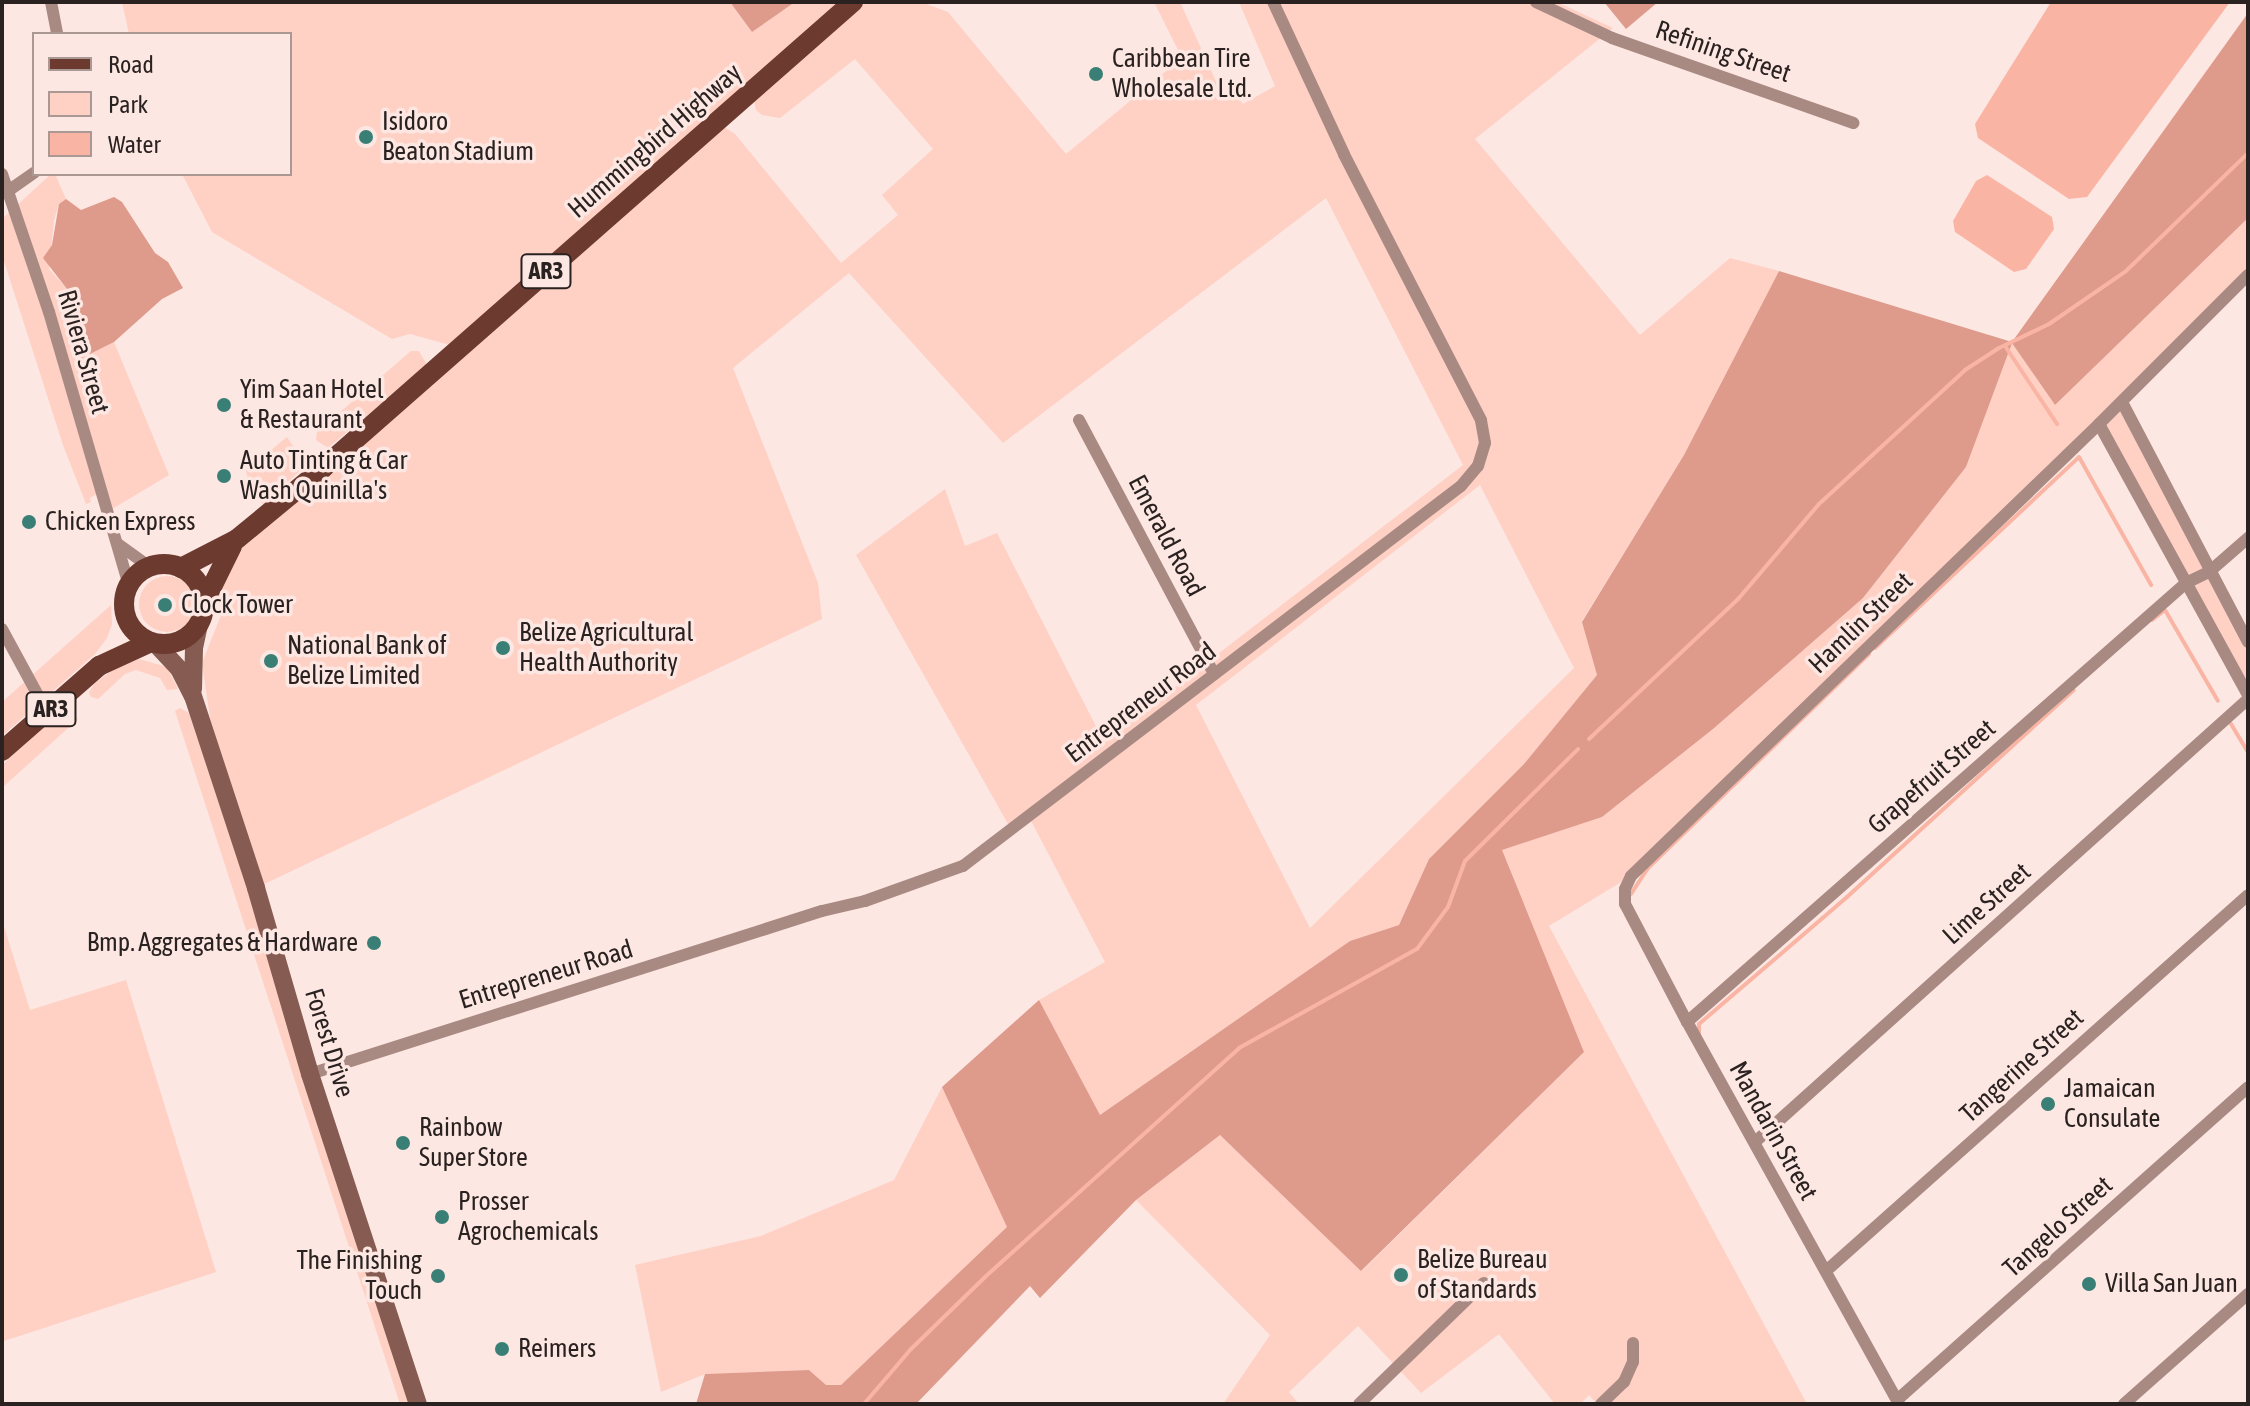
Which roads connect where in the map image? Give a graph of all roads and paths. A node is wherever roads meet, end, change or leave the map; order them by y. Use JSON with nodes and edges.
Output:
{"nodes":[{"id":1,"x":51,"y":2,"type":"edge"},
{"id":2,"x":853,"y":2,"type":"edge"},
{"id":3,"x":1273,"y":2,"type":"edge"},
{"id":4,"x":1536,"y":2,"type":"edge"},
{"id":5,"x":57,"y":32,"type":"edge"},
{"id":6,"x":1854,"y":123,"type":"dead end"},
{"id":7,"x":2,"y":174,"type":"edge"},
{"id":8,"x":32,"y":174,"type":"edge"},
{"id":9,"x":8,"y":191,"type":"junction"},
{"id":10,"x":2248,"y":275,"type":"edge"},
{"id":11,"x":2122,"y":402,"type":"junction"},
{"id":12,"x":1079,"y":420,"type":"dead end"},
{"id":13,"x":2099,"y":424,"type":"junction"},
{"id":14,"x":2248,"y":538,"type":"edge"},
{"id":15,"x":237,"y":539,"type":"junction"},
{"id":16,"x":118,"y":544,"type":"junction"},
{"id":17,"x":150,"y":567,"type":"junction"},
{"id":18,"x":181,"y":568,"type":"junction"},
{"id":19,"x":2209,"y":572,"type":"junction"},
{"id":20,"x":2186,"y":583,"type":"junction"},
{"id":21,"x":129,"y":586,"type":"junction"},
{"id":22,"x":204,"y":603,"type":"junction"},
{"id":23,"x":127,"y":619,"type":"junction"},
{"id":24,"x":199,"y":625,"type":"junction"},
{"id":25,"x":2,"y":629,"type":"edge"},
{"id":26,"x":153,"y":642,"type":"junction"},
{"id":27,"x":2248,"y":642,"type":"edge"},
{"id":28,"x":99,"y":666,"type":"junction"},
{"id":29,"x":1214,"y":674,"type":"junction"},
{"id":30,"x":193,"y":696,"type":"junction"},
{"id":31,"x":2248,"y":697,"type":"edge"},
{"id":32,"x":47,"y":712,"type":"junction"},
{"id":33,"x":2,"y":751,"type":"edge"},
{"id":34,"x":1631,"y":876,"type":"joint"},
{"id":35,"x":2248,"y":895,"type":"edge"},
{"id":36,"x":1687,"y":1022,"type":"junction"},
{"id":37,"x":310,"y":1074,"type":"junction"},
{"id":38,"x":2248,"y":1087,"type":"edge"},
{"id":39,"x":1755,"y":1142,"type":"junction"},
{"id":40,"x":1826,"y":1271,"type":"junction"},
{"id":41,"x":1484,"y":1283,"type":"dead end"},
{"id":42,"x":2248,"y":1294,"type":"edge"},
{"id":43,"x":1633,"y":1343,"type":"dead end"},
{"id":44,"x":1898,"y":1402,"type":"edge"},
{"id":45,"x":418,"y":1404,"type":"edge"},
{"id":46,"x":1359,"y":1404,"type":"edge"},
{"id":47,"x":1601,"y":1404,"type":"edge"},
{"id":48,"x":2124,"y":1404,"type":"edge"}],
"edges":[{"from":1,"to":5,"type":"street"},
{"from":2,"to":15,"type":"main road","name":"Hummingbird Highway","number":"AR3"},
{"from":3,"to":29,"type":"street","name":"Entrepreneur Road"},
{"from":4,"to":6,"type":"street","name":"Refining Street"},
{"from":7,"to":9,"type":"street","name":"Riviera Street"},
{"from":8,"to":9,"type":"street"},
{"from":9,"to":16,"type":"street","name":"Riviera Street"},
{"from":10,"to":11,"type":"street","name":"Hamlin Street"},
{"from":11,"to":13,"type":"street","name":"Hamlin Street"},
{"from":11,"to":19,"type":"street"},
{"from":12,"to":29,"type":"street","name":"Emerald Road"},
{"from":13,"to":20,"type":"street"},
{"from":13,"to":34,"type":"street","name":"Hamlin Street"},
{"from":14,"to":19,"type":"street","name":"Grapefruit Street"},
{"from":15,"to":18,"type":"main road","name":"Hummingbird Highway","number":"AR3"},
{"from":15,"to":22,"type":"main road","name":"Hummingbird Highway","number":"AR3"},
{"from":16,"to":17,"type":"street"},
{"from":16,"to":21,"type":"street","name":"Riviera Street"},
{"from":17,"to":18,"type":"main road"},
{"from":17,"to":21,"type":"main road"},
{"from":18,"to":22,"type":"main road"},
{"from":19,"to":20,"type":"street","name":"Grapefruit Street"},
{"from":19,"to":27,"type":"street"},
{"from":20,"to":31,"type":"street"},
{"from":20,"to":36,"type":"street","name":"Grapefruit Street"},
{"from":21,"to":23,"type":"main road"},
{"from":22,"to":24,"type":"main road"},
{"from":23,"to":26,"type":"main road"},
{"from":23,"to":28,"type":"main road","number":"AR3"},
{"from":24,"to":26,"type":"main road"},
{"from":24,"to":30,"type":"main road","name":"Forest Drive"},
{"from":25,"to":32,"type":"street"},
{"from":26,"to":28,"type":"main road","number":"AR3"},
{"from":26,"to":30,"type":"main road","name":"Forest Drive"},
{"from":28,"to":32,"type":"main road","number":"AR3"},
{"from":29,"to":37,"type":"street","name":"Entrepreneur Road"},
{"from":30,"to":37,"type":"main road","name":"Forest Drive"},
{"from":31,"to":39,"type":"street","name":"Lime Street"},
{"from":32,"to":33,"type":"main road","number":"AR3"},
{"from":34,"to":36,"type":"street","name":"Mandarin Street"},
{"from":35,"to":40,"type":"street","name":"Tangerine Street"},
{"from":36,"to":39,"type":"street","name":"Mandarin Street"},
{"from":37,"to":45,"type":"main road","name":"Forest Drive"},
{"from":38,"to":44,"type":"street","name":"Tangelo Street"},
{"from":39,"to":40,"type":"street","name":"Mandarin Street"},
{"from":40,"to":44,"type":"street","name":"Mandarin Street"},
{"from":41,"to":46,"type":"street"},
{"from":42,"to":48,"type":"street"},
{"from":43,"to":47,"type":"street"}]}
